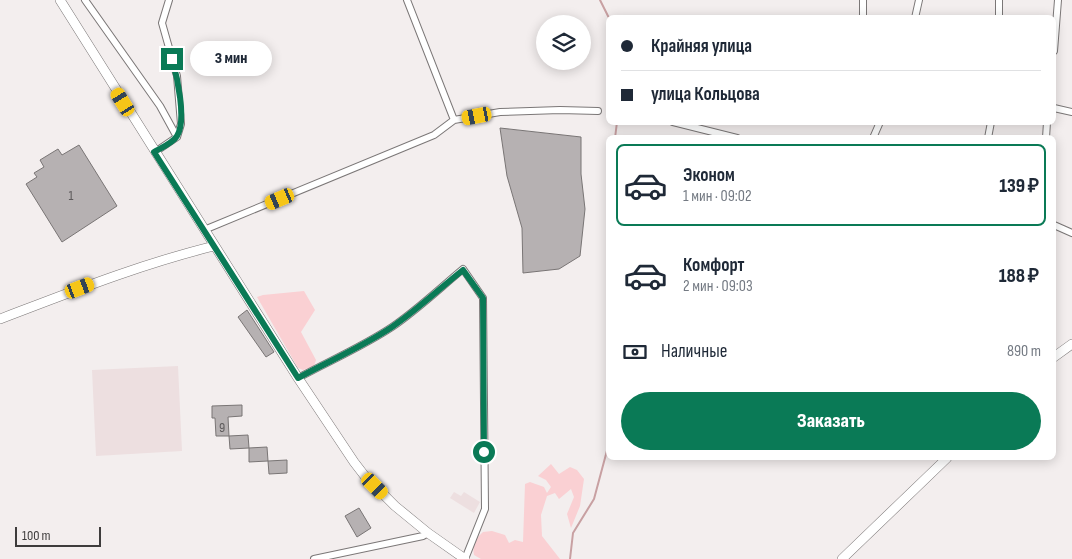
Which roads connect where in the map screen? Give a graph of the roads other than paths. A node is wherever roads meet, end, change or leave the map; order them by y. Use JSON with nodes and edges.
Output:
{"nodes":[{"id":1,"x":60,"y":0,"type":"edge"},
{"id":2,"x":85,"y":0,"type":"edge"},
{"id":3,"x":407,"y":0,"type":"edge"},
{"id":4,"x":863,"y":0,"type":"edge"},
{"id":5,"x":919,"y":0,"type":"edge"},
{"id":6,"x":999,"y":0,"type":"edge"},
{"id":7,"x":1058,"y":0,"type":"edge"},
{"id":8,"x":169,"y":1,"type":"edge"},
{"id":9,"x":863,"y":15,"type":"edge"},
{"id":10,"x":916,"y":15,"type":"edge"},
{"id":11,"x":999,"y":15,"type":"edge"},
{"id":12,"x":1056,"y":26,"type":"edge"},
{"id":13,"x":1056,"y":108,"type":"edge"},
{"id":14,"x":598,"y":111,"type":"dead end"},
{"id":15,"x":1072,"y":112,"type":"edge"},
{"id":16,"x":454,"y":120,"type":"junction"},
{"id":17,"x":685,"y":125,"type":"edge"},
{"id":18,"x":725,"y":135,"type":"edge"},
{"id":19,"x":176,"y":137,"type":"junction"},
{"id":20,"x":154,"y":152,"type":"junction"},
{"id":21,"x":1056,"y":225,"type":"edge"},
{"id":22,"x":204,"y":230,"type":"junction"},
{"id":23,"x":1072,"y":233,"type":"edge"},
{"id":24,"x":214,"y":246,"type":"junction"},
{"id":25,"x":0,"y":319,"type":"edge"},
{"id":26,"x":1072,"y":344,"type":"edge"},
{"id":27,"x":1056,"y":356,"type":"edge"},
{"id":28,"x":298,"y":378,"type":"junction"},
{"id":29,"x":945,"y":460,"type":"edge"},
{"id":30,"x":428,"y":533,"type":"junction"},
{"id":31,"x":314,"y":559,"type":"edge"},
{"id":32,"x":465,"y":559,"type":"edge"},
{"id":33,"x":842,"y":559,"type":"edge"}],
"edges":[{"from":1,"to":20,"type":"street"},
{"from":2,"to":19,"type":"street"},
{"from":3,"to":16,"type":"street"},
{"from":4,"to":9,"type":"street"},
{"from":5,"to":10,"type":"street"},
{"from":6,"to":11,"type":"street"},
{"from":7,"to":12,"type":"street"},
{"from":8,"to":19,"type":"street"},
{"from":13,"to":15,"type":"street"},
{"from":14,"to":16,"type":"street"},
{"from":16,"to":22,"type":"street"},
{"from":17,"to":18,"type":"street"},
{"from":19,"to":20,"type":"street"},
{"from":20,"to":22,"type":"street"},
{"from":21,"to":23,"type":"street"},
{"from":22,"to":24,"type":"street"},
{"from":24,"to":25,"type":"street"},
{"from":24,"to":28,"type":"street"},
{"from":26,"to":27,"type":"street"},
{"from":28,"to":30,"type":"street"},
{"from":28,"to":32,"type":"street"},
{"from":29,"to":33,"type":"street"},
{"from":30,"to":31,"type":"street"},
{"from":30,"to":32,"type":"street"}]}
